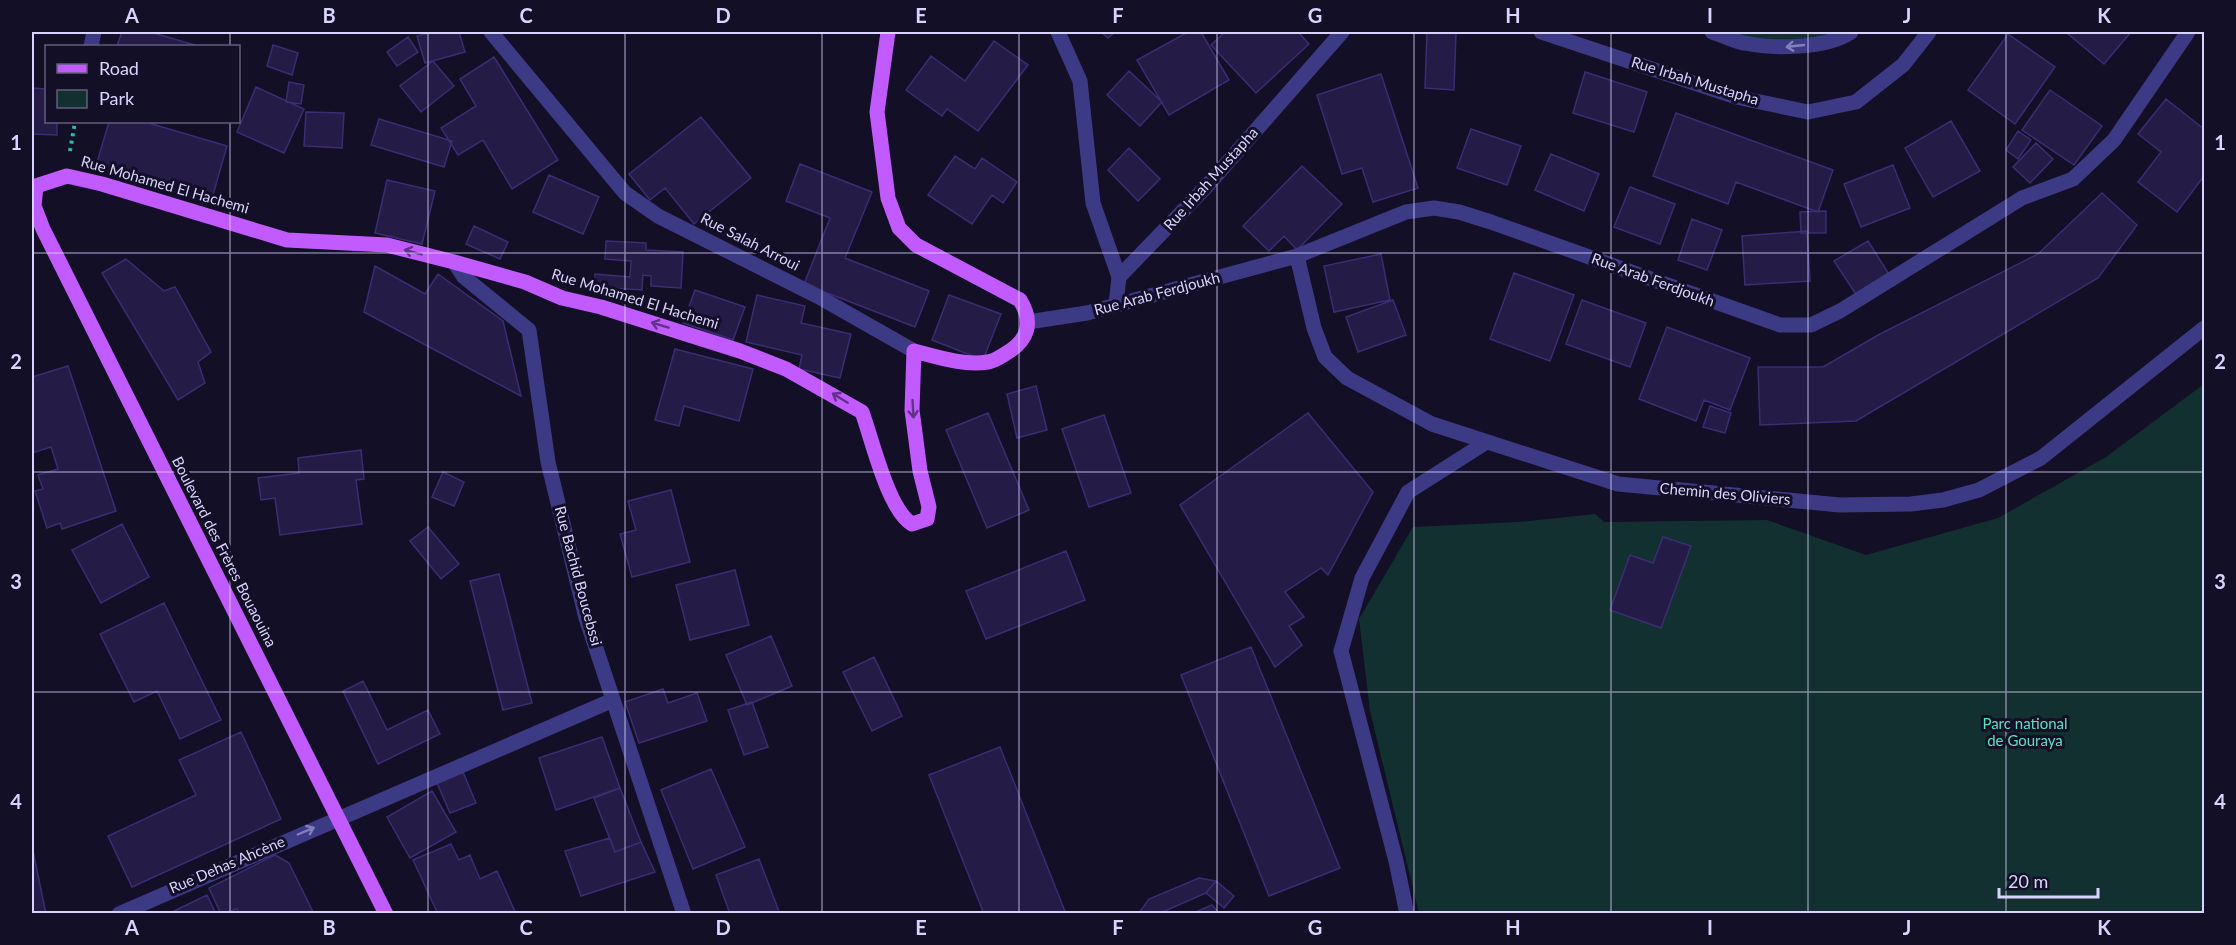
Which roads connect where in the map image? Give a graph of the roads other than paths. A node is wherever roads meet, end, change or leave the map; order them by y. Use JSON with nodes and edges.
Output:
{"nodes":[{"id":1,"x":491,"y":32,"type":"edge"},
{"id":2,"x":888,"y":32,"type":"edge"},
{"id":3,"x":1058,"y":32,"type":"edge"},
{"id":4,"x":1342,"y":32,"type":"edge"},
{"id":5,"x":1541,"y":32,"type":"edge"},
{"id":6,"x":1712,"y":32,"type":"edge"},
{"id":7,"x":1851,"y":32,"type":"edge"},
{"id":8,"x":1929,"y":32,"type":"edge"},
{"id":9,"x":2188,"y":32,"type":"edge"},
{"id":10,"x":33,"y":205,"type":"edge"},
{"id":11,"x":1297,"y":256,"type":"junction"},
{"id":12,"x":454,"y":262,"type":"junction"},
{"id":13,"x":1119,"y":277,"type":"junction"},
{"id":14,"x":1116,"y":304,"type":"junction"},
{"id":15,"x":1027,"y":316,"type":"junction"},
{"id":16,"x":2205,"y":328,"type":"edge"},
{"id":17,"x":914,"y":351,"type":"junction"},
{"id":18,"x":1485,"y":443,"type":"junction"},
{"id":19,"x":613,"y":700,"type":"junction"},
{"id":20,"x":336,"y":818,"type":"junction"},
{"id":21,"x":119,"y":914,"type":"edge"},
{"id":22,"x":386,"y":914,"type":"edge"},
{"id":23,"x":684,"y":914,"type":"edge"},
{"id":24,"x":1407,"y":914,"type":"edge"}],
"edges":[{"from":1,"to":17,"type":"street","name":"Rue Salah Arroui"},
{"from":2,"to":15,"type":"main road"},
{"from":3,"to":13,"type":"street"},
{"from":4,"to":13,"type":"street","name":"Rue Irbah Mustapha"},
{"from":5,"to":8,"type":"street","name":"Rue Irbah Mustapha"},
{"from":7,"to":6,"type":"street","one_way":true},
{"from":9,"to":11,"type":"street","name":"Rue Arab Ferdjoukh"},
{"from":12,"to":10,"type":"main road","name":"Rue Mohamed El Hachemi","one_way":true},
{"from":10,"to":20,"type":"main road","name":"Boulevard des Frères Bouaouina"},
{"from":11,"to":14,"type":"street","name":"Rue Arab Ferdjoukh"},
{"from":11,"to":18,"type":"street","name":"Chemin des Oliviers"},
{"from":17,"to":12,"type":"main road","name":"Rue Mohamed El Hachemi","one_way":true},
{"from":12,"to":19,"type":"street","name":"Rue Bachid Boucebssi"},
{"from":13,"to":14,"type":"street"},
{"from":14,"to":15,"type":"street","name":"Rue Arab Ferdjoukh"},
{"from":15,"to":17,"type":"main road","name":"Rue Salah Arroui"},
{"from":16,"to":18,"type":"street","name":"Chemin des Oliviers"},
{"from":18,"to":24,"type":"street"},
{"from":19,"to":20,"type":"street","name":"Rue Dehas Ahcène"},
{"from":19,"to":23,"type":"street","name":"Rue Bachid Boucebssi"},
{"from":21,"to":20,"type":"street","name":"Rue Dehas Ahcène","one_way":true},
{"from":20,"to":22,"type":"main road","name":"Boulevard des Frères Bouaouina"}]}
